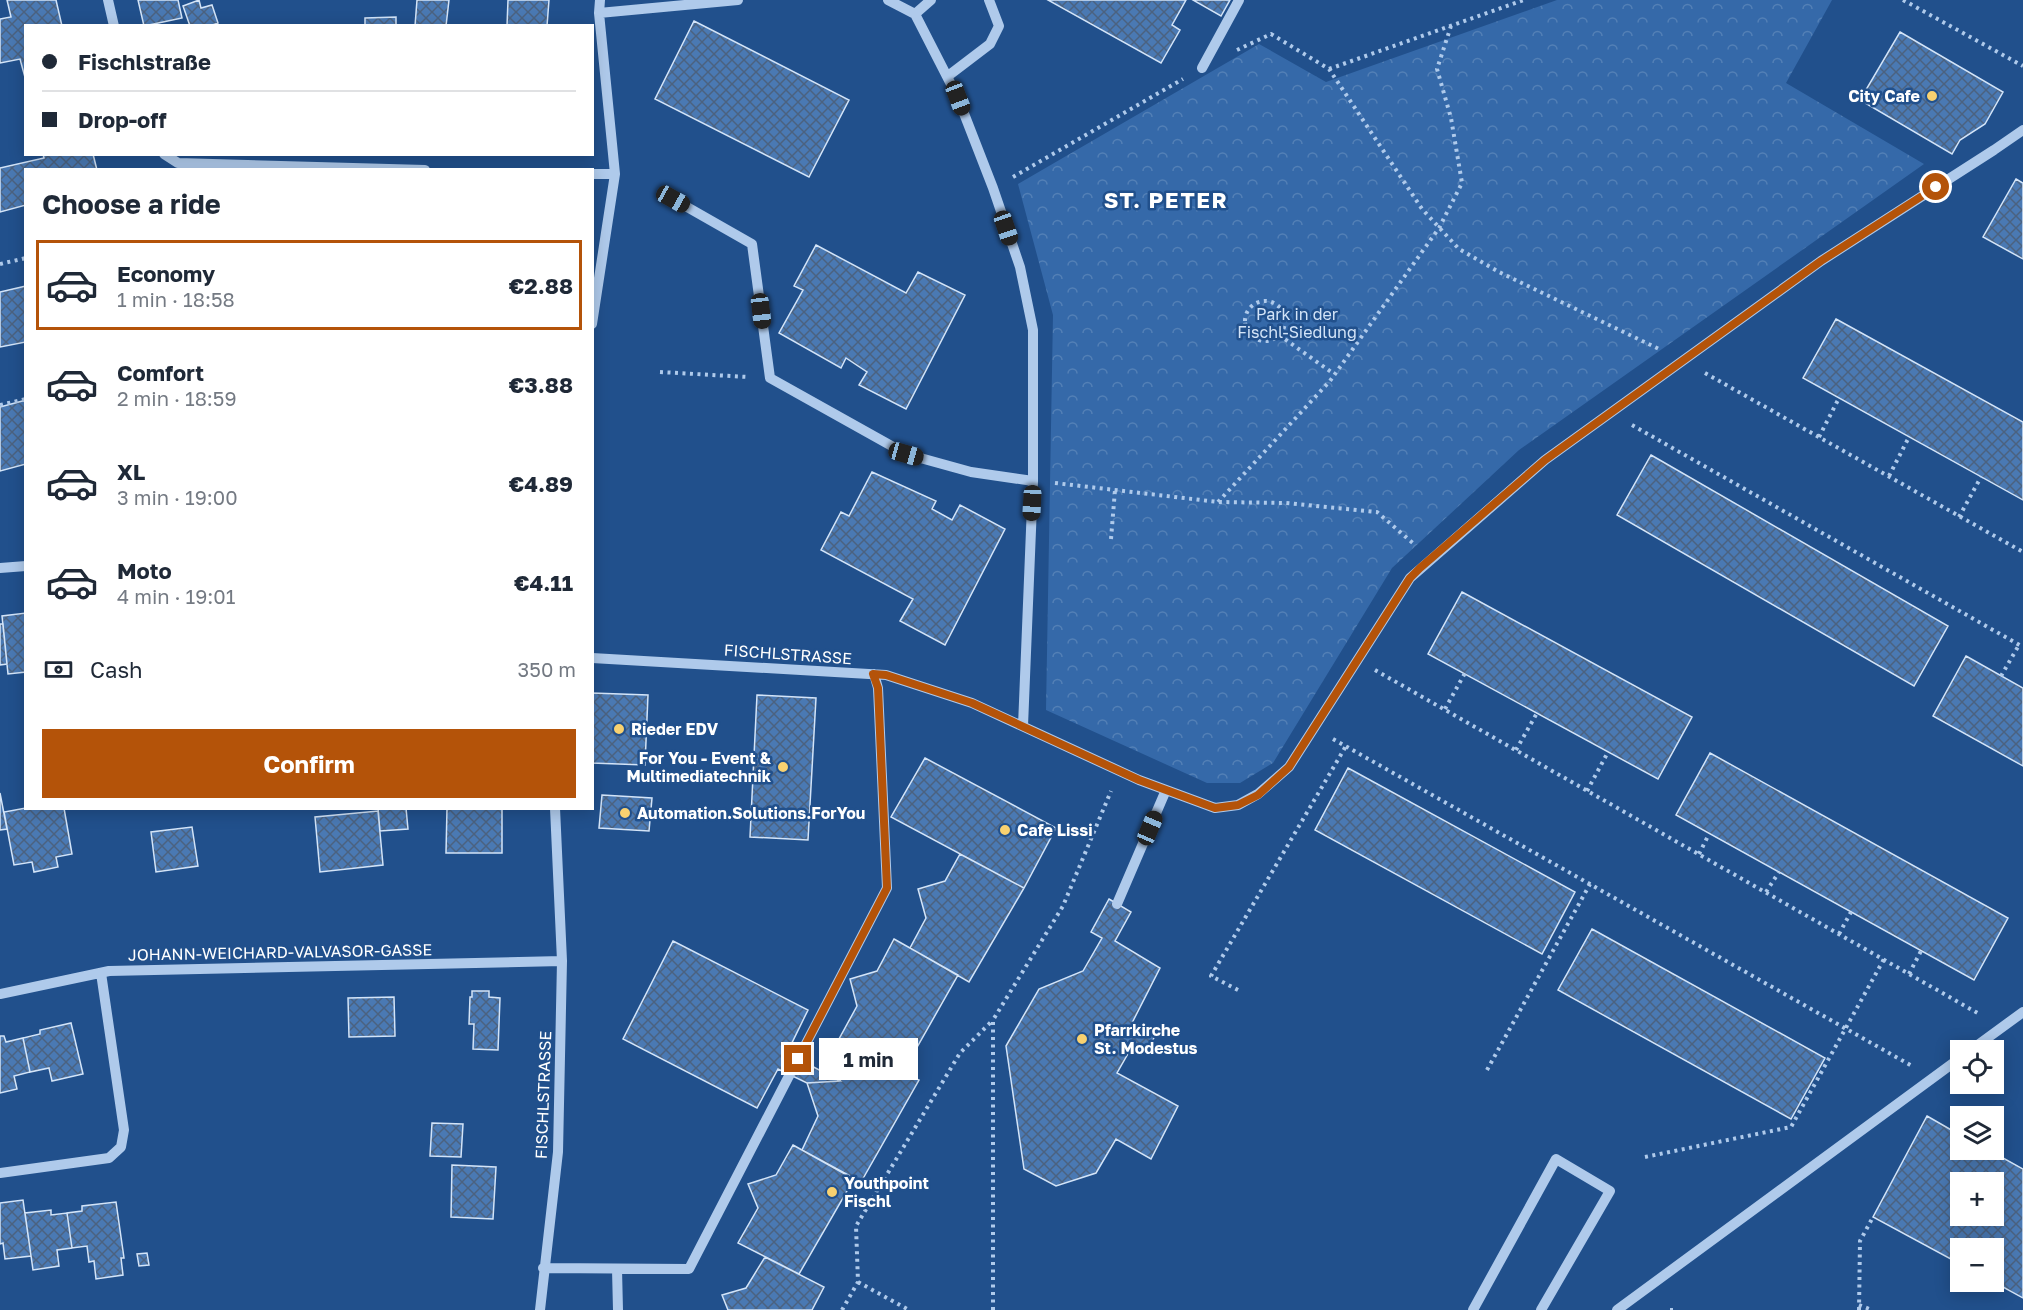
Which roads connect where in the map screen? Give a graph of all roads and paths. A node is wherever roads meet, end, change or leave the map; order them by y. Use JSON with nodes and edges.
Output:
{"nodes":[{"id":1,"x":108,"y":0,"type":"edge"},
{"id":2,"x":600,"y":0,"type":"edge"},
{"id":3,"x":738,"y":0,"type":"edge"},
{"id":4,"x":888,"y":0,"type":"edge"},
{"id":5,"x":931,"y":0,"type":"edge"},
{"id":6,"x":989,"y":0,"type":"edge"},
{"id":7,"x":1239,"y":0,"type":"edge"},
{"id":8,"x":1524,"y":0,"type":"edge"},
{"id":9,"x":1904,"y":0,"type":"edge"},
{"id":10,"x":598,"y":13,"type":"junction"},
{"id":11,"x":915,"y":14,"type":"junction"},
{"id":12,"x":114,"y":24,"type":"edge"},
{"id":13,"x":1451,"y":26,"type":"junction"},
{"id":14,"x":2023,"y":66,"type":"edge"},
{"id":15,"x":1202,"y":68,"type":"junction"},
{"id":16,"x":1329,"y":69,"type":"junction"},
{"id":17,"x":948,"y":75,"type":"junction"},
{"id":18,"x":2023,"y":130,"type":"edge"},
{"id":19,"x":167,"y":156,"type":"edge"},
{"id":20,"x":354,"y":168,"type":"edge"},
{"id":21,"x":594,"y":174,"type":"edge"},
{"id":22,"x":615,"y":174,"type":"junction"},
{"id":23,"x":993,"y":188,"type":"junction"},
{"id":24,"x":673,"y":199,"type":"dead end"},
{"id":25,"x":1439,"y":228,"type":"junction"},
{"id":26,"x":24,"y":258,"type":"edge"},
{"id":27,"x":0,"y":264,"type":"edge"},
{"id":28,"x":594,"y":311,"type":"edge"},
{"id":29,"x":1279,"y":334,"type":"junction"},
{"id":30,"x":1683,"y":360,"type":"junction"},
{"id":31,"x":660,"y":372,"type":"dead end"},
{"id":32,"x":1334,"y":375,"type":"junction"},
{"id":33,"x":770,"y":378,"type":"junction"},
{"id":34,"x":1839,"y":398,"type":"dead end"},
{"id":35,"x":24,"y":399,"type":"edge"},
{"id":36,"x":0,"y":405,"type":"edge"},
{"id":37,"x":1610,"y":413,"type":"junction"},
{"id":38,"x":1819,"y":437,"type":"junction"},
{"id":39,"x":1909,"y":437,"type":"dead end"},
{"id":40,"x":1889,"y":476,"type":"junction"},
{"id":41,"x":1981,"y":477,"type":"dead end"},
{"id":42,"x":1033,"y":481,"type":"junction"},
{"id":43,"x":1115,"y":490,"type":"junction"},
{"id":44,"x":1218,"y":502,"type":"junction"},
{"id":45,"x":1959,"y":517,"type":"junction"},
{"id":46,"x":1112,"y":538,"type":"dead end"},
{"id":47,"x":2023,"y":552,"type":"edge"},
{"id":48,"x":1431,"y":559,"type":"junction"},
{"id":49,"x":24,"y":566,"type":"edge"},
{"id":50,"x":0,"y":568,"type":"edge"},
{"id":51,"x":2021,"y":646,"type":"edge"},
{"id":52,"x":594,"y":658,"type":"edge"},
{"id":53,"x":1358,"y":660,"type":"junction"},
{"id":54,"x":1465,"y":673,"type":"dead end"},
{"id":55,"x":873,"y":674,"type":"junction"},
{"id":56,"x":2001,"y":676,"type":"dead end"},
{"id":57,"x":1445,"y":710,"type":"junction"},
{"id":58,"x":1537,"y":713,"type":"dead end"},
{"id":59,"x":1023,"y":726,"type":"junction"},
{"id":60,"x":1314,"y":728,"type":"junction"},
{"id":61,"x":1346,"y":746,"type":"junction"},
{"id":62,"x":1516,"y":750,"type":"junction"},
{"id":63,"x":1608,"y":752,"type":"dead end"},
{"id":64,"x":1119,"y":771,"type":"junction"},
{"id":65,"x":1166,"y":790,"type":"junction"},
{"id":66,"x":1587,"y":791,"type":"junction"},
{"id":67,"x":555,"y":810,"type":"edge"},
{"id":68,"x":1709,"y":834,"type":"dead end"},
{"id":69,"x":1699,"y":854,"type":"junction"},
{"id":70,"x":1779,"y":872,"type":"dead end"},
{"id":71,"x":1590,"y":884,"type":"junction"},
{"id":72,"x":1766,"y":892,"type":"junction"},
{"id":73,"x":1117,"y":904,"type":"dead end"},
{"id":74,"x":1851,"y":912,"type":"dead end"},
{"id":75,"x":1839,"y":934,"type":"junction"},
{"id":76,"x":1921,"y":951,"type":"dead end"},
{"id":77,"x":1884,"y":959,"type":"junction"},
{"id":78,"x":562,"y":961,"type":"junction"},
{"id":79,"x":100,"y":973,"type":"junction"},
{"id":80,"x":1909,"y":974,"type":"junction"},
{"id":81,"x":1238,"y":990,"type":"dead end"},
{"id":82,"x":0,"y":994,"type":"edge"},
{"id":83,"x":2023,"y":1012,"type":"edge"},
{"id":84,"x":993,"y":1020,"type":"junction"},
{"id":85,"x":2003,"y":1027,"type":"junction"},
{"id":86,"x":1846,"y":1028,"type":"junction"},
{"id":87,"x":1985,"y":1040,"type":"edge"},
{"id":88,"x":798,"y":1059,"type":"tunnel mouth"},
{"id":89,"x":1950,"y":1065,"type":"edge"},
{"id":90,"x":1487,"y":1070,"type":"dead end"},
{"id":91,"x":790,"y":1074,"type":"tunnel mouth"},
{"id":92,"x":1933,"y":1078,"type":"junction"},
{"id":93,"x":1645,"y":1157,"type":"dead end"},
{"id":94,"x":0,"y":1173,"type":"edge"},
{"id":95,"x":1873,"y":1217,"type":"dead end"},
{"id":96,"x":543,"y":1268,"type":"junction"},
{"id":97,"x":617,"y":1269,"type":"junction"},
{"id":98,"x":858,"y":1282,"type":"junction"},
{"id":99,"x":1859,"y":1308,"type":"edge"},
{"id":100,"x":540,"y":1310,"type":"edge"},
{"id":101,"x":618,"y":1310,"type":"edge"},
{"id":102,"x":842,"y":1310,"type":"edge"},
{"id":103,"x":909,"y":1310,"type":"edge"},
{"id":104,"x":993,"y":1310,"type":"edge"},
{"id":105,"x":1473,"y":1310,"type":"edge"},
{"id":106,"x":1541,"y":1310,"type":"edge"},
{"id":107,"x":1617,"y":1310,"type":"edge"},
{"id":108,"x":1670,"y":1310,"type":"edge"},
{"id":109,"x":1676,"y":1310,"type":"edge"},
{"id":110,"x":1872,"y":1310,"type":"edge"}],
"edges":[{"from":1,"to":12,"type":"street"},
{"from":2,"to":10,"type":"street"},
{"from":3,"to":10,"type":"street"},
{"from":4,"to":11,"type":"street"},
{"from":5,"to":11,"type":"street"},
{"from":6,"to":17,"type":"street"},
{"from":7,"to":15,"type":"street"},
{"from":8,"to":13,"type":"path"},
{"from":9,"to":14,"type":"path"},
{"from":10,"to":22,"type":"street"},
{"from":11,"to":17,"type":"street"},
{"from":13,"to":16,"type":"path"},
{"from":13,"to":25,"type":"path"},
{"from":15,"to":16,"type":"path"},
{"from":15,"to":23,"type":"path"},
{"from":16,"to":25,"type":"path"},
{"from":17,"to":23,"type":"street"},
{"from":18,"to":30,"type":"street","name":"FISCHLSTRASSE"},
{"from":19,"to":20,"type":"street"},
{"from":21,"to":22,"type":"street"},
{"from":22,"to":28,"type":"street"},
{"from":23,"to":42,"type":"street"},
{"from":24,"to":33,"type":"street"},
{"from":25,"to":30,"type":"path"},
{"from":25,"to":32,"type":"path"},
{"from":26,"to":27,"type":"path"},
{"from":29,"to":29,"type":"path"},
{"from":29,"to":32,"type":"path"},
{"from":30,"to":37,"type":"street","name":"FISCHLSTRASSE"},
{"from":30,"to":38,"type":"path"},
{"from":31,"to":33,"type":"path"},
{"from":32,"to":44,"type":"path"},
{"from":33,"to":42,"type":"street"},
{"from":34,"to":38,"type":"path"},
{"from":35,"to":36,"type":"path"},
{"from":37,"to":48,"type":"street","name":"FISCHLSTRASSE"},
{"from":37,"to":51,"type":"path"},
{"from":38,"to":40,"type":"path"},
{"from":39,"to":40,"type":"path"},
{"from":40,"to":45,"type":"path"},
{"from":41,"to":45,"type":"path"},
{"from":42,"to":43,"type":"path"},
{"from":42,"to":59,"type":"street"},
{"from":43,"to":44,"type":"path"},
{"from":43,"to":46,"type":"path"},
{"from":44,"to":48,"type":"path"},
{"from":45,"to":47,"type":"path"},
{"from":48,"to":53,"type":"street","name":"FISCHLSTRASSE"},
{"from":49,"to":50,"type":"street"},
{"from":51,"to":56,"type":"path"},
{"from":52,"to":55,"type":"street","name":"FISCHLSTRASSE"},
{"from":53,"to":57,"type":"path"},
{"from":53,"to":60,"type":"street","name":"FISCHLSTRASSE"},
{"from":54,"to":57,"type":"path"},
{"from":55,"to":59,"type":"street","name":"FISCHLSTRASSE"},
{"from":55,"to":88,"type":"street"},
{"from":57,"to":62,"type":"path"},
{"from":58,"to":62,"type":"path"},
{"from":59,"to":64,"type":"street","name":"FISCHLSTRASSE"},
{"from":60,"to":61,"type":"path"},
{"from":60,"to":65,"type":"street","name":"FISCHLSTRASSE"},
{"from":61,"to":71,"type":"path"},
{"from":61,"to":81,"type":"path"},
{"from":62,"to":66,"type":"path"},
{"from":63,"to":66,"type":"path"},
{"from":64,"to":65,"type":"street","name":"FISCHLSTRASSE"},
{"from":64,"to":84,"type":"path"},
{"from":65,"to":73,"type":"street"},
{"from":66,"to":69,"type":"path"},
{"from":67,"to":78,"type":"street","name":"FISCHLSTRASSE"},
{"from":68,"to":69,"type":"path"},
{"from":69,"to":72,"type":"path"},
{"from":70,"to":72,"type":"path"},
{"from":71,"to":86,"type":"path"},
{"from":71,"to":90,"type":"path"},
{"from":72,"to":75,"type":"path"},
{"from":74,"to":75,"type":"path"},
{"from":75,"to":77,"type":"path"},
{"from":76,"to":80,"type":"path"},
{"from":77,"to":80,"type":"path"},
{"from":77,"to":86,"type":"path"},
{"from":78,"to":79,"type":"street","name":"JOHANN-WEICHARD-VALVASOR-GASSE"},
{"from":78,"to":96,"type":"street","name":"FISCHLSTRASSE"},
{"from":79,"to":82,"type":"street","name":"JOHANN-WEICHARD-VALVASOR-GASSE"},
{"from":79,"to":94,"type":"street"},
{"from":80,"to":85,"type":"path"},
{"from":83,"to":85,"type":"street"},
{"from":84,"to":98,"type":"path"},
{"from":84,"to":104,"type":"path"},
{"from":85,"to":87,"type":"street"},
{"from":86,"to":92,"type":"path"},
{"from":86,"to":93,"type":"path"},
{"from":89,"to":92,"type":"street"},
{"from":91,"to":97,"type":"street"},
{"from":92,"to":107,"type":"street"},
{"from":95,"to":99,"type":"path"},
{"from":96,"to":97,"type":"street"},
{"from":96,"to":100,"type":"street","name":"FISCHLSTRASSE"},
{"from":97,"to":101,"type":"street"},
{"from":98,"to":102,"type":"path"},
{"from":98,"to":103,"type":"path"},
{"from":99,"to":110,"type":"path"},
{"from":105,"to":106,"type":"street"},
{"from":108,"to":109,"type":"path"}]}
